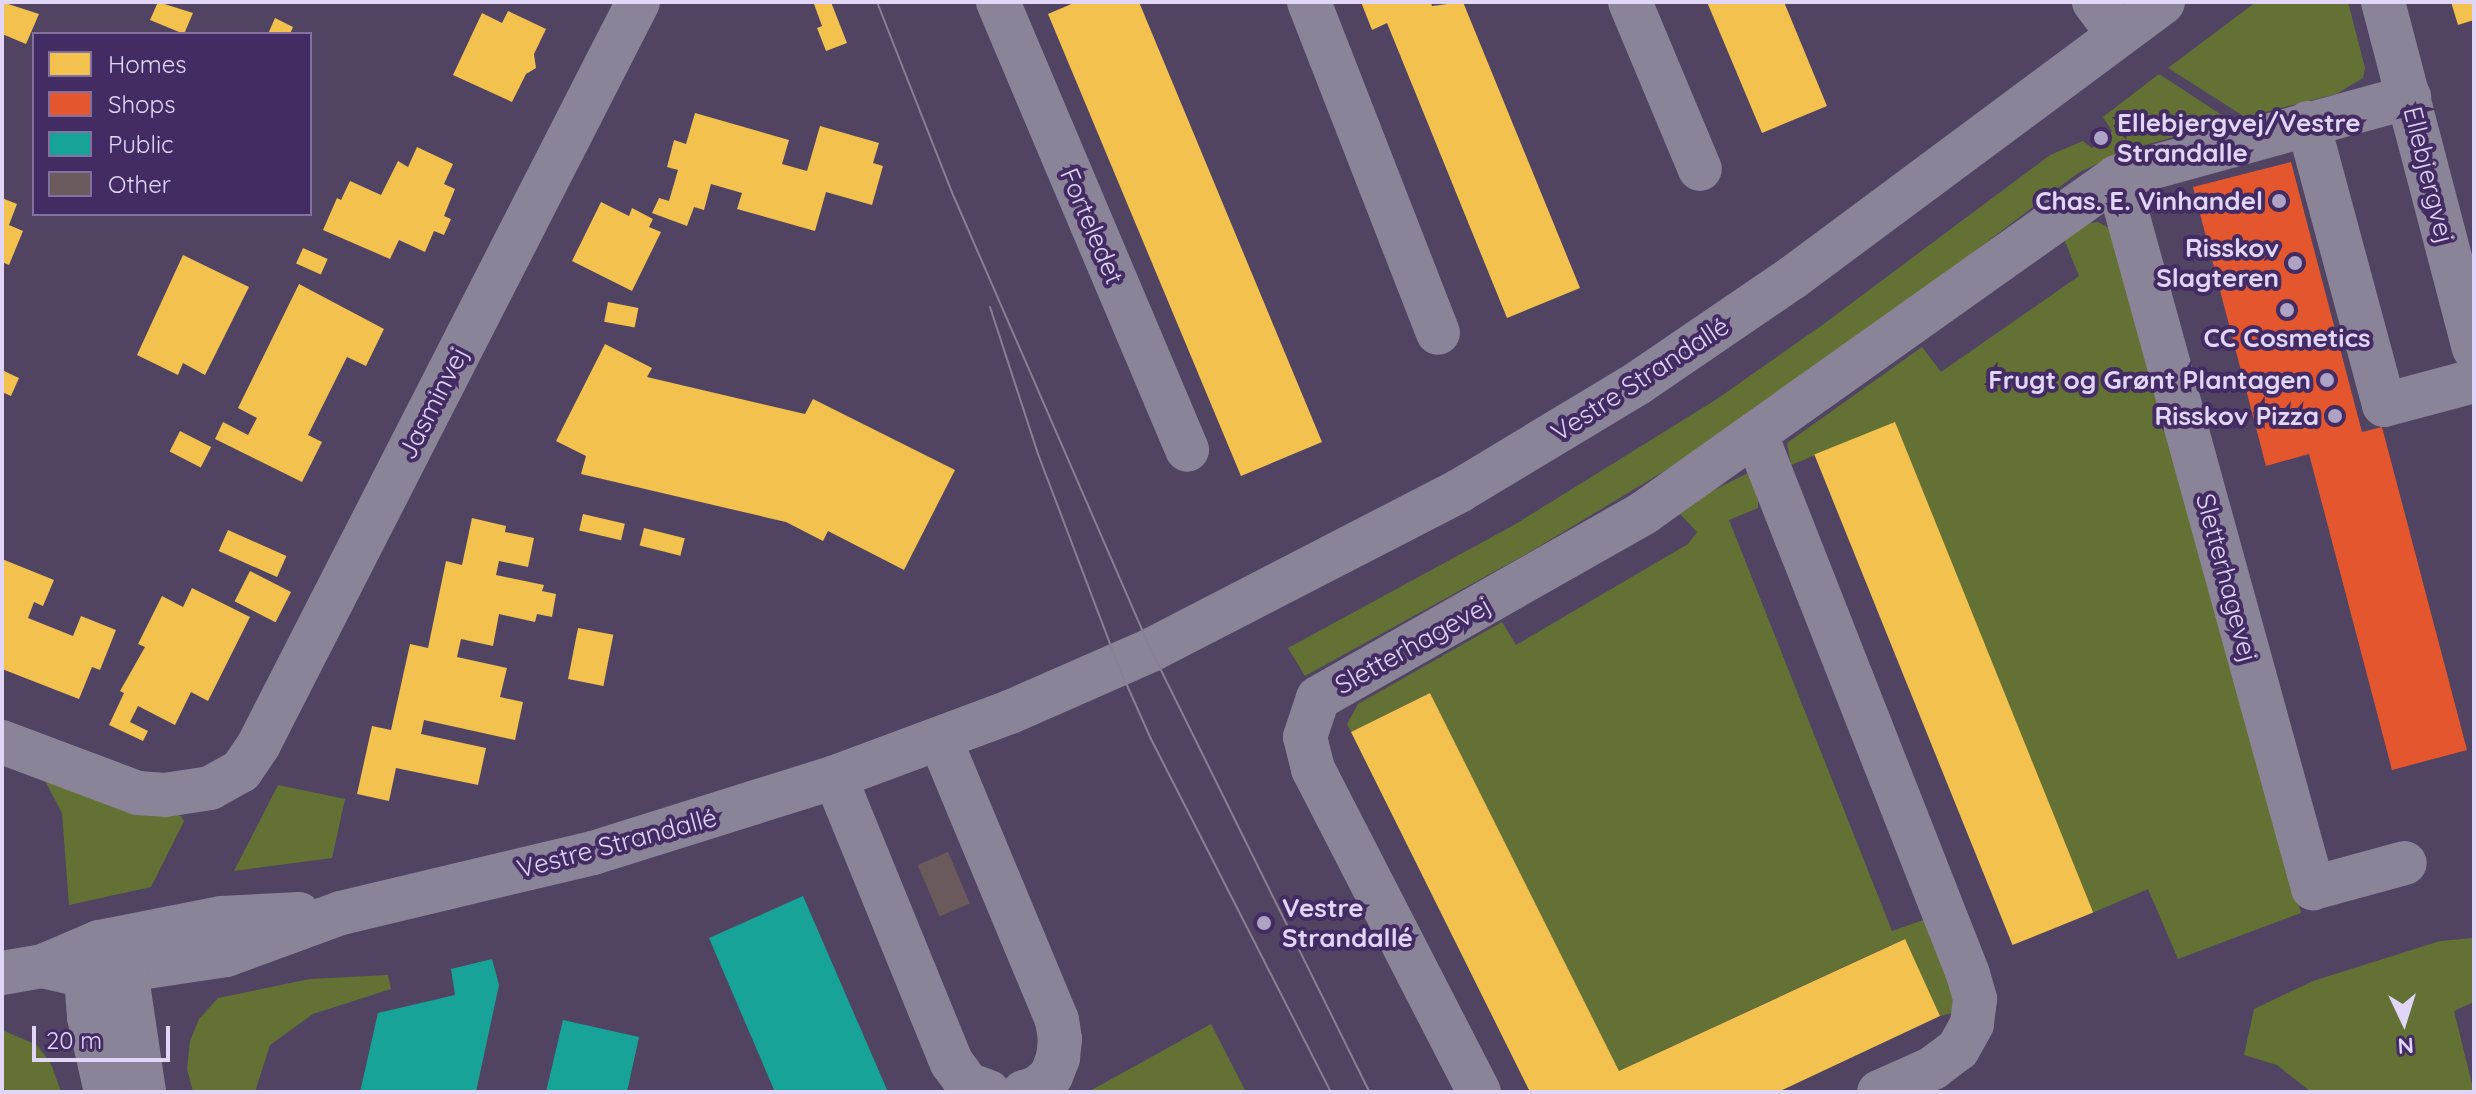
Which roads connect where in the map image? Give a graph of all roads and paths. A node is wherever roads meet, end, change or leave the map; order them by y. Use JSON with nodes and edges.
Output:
{"nodes":[{"id":1,"x":638,"y":2,"type":"edge"},
{"id":2,"x":998,"y":2,"type":"edge"},
{"id":3,"x":1309,"y":2,"type":"edge"},
{"id":4,"x":1630,"y":2,"type":"edge"},
{"id":5,"x":2163,"y":2,"type":"edge"},
{"id":6,"x":2383,"y":2,"type":"edge"},
{"id":7,"x":2107,"y":18,"type":"edge"},
{"id":8,"x":2409,"y":97,"type":"junction"},
{"id":9,"x":2308,"y":123,"type":"junction"},
{"id":10,"x":1700,"y":169,"type":"dead end"},
{"id":11,"x":2117,"y":177,"type":"junction"},
{"id":12,"x":1438,"y":333,"type":"dead end"},
{"id":13,"x":2474,"y":348,"type":"edge"},
{"id":14,"x":2474,"y":381,"type":"edge"},
{"id":15,"x":1756,"y":435,"type":"junction"},
{"id":16,"x":1187,"y":450,"type":"dead end"},
{"id":17,"x":940,"y":739,"type":"junction"},
{"id":18,"x":2,"y":742,"type":"edge"},
{"id":19,"x":835,"y":777,"type":"junction"},
{"id":20,"x":2405,"y":863,"type":"dead end"},
{"id":21,"x":104,"y":963,"type":"junction"},
{"id":22,"x":23,"y":970,"type":"edge"},
{"id":23,"x":106,"y":1092,"type":"edge"},
{"id":24,"x":144,"y":1092,"type":"edge"},
{"id":25,"x":989,"y":1092,"type":"edge"},
{"id":26,"x":1024,"y":1092,"type":"edge"},
{"id":27,"x":1479,"y":1092,"type":"edge"},
{"id":28,"x":1879,"y":1092,"type":"edge"}],
"edges":[{"from":1,"to":18,"type":"street","name":"Jasminvej"},
{"from":2,"to":16,"type":"street","name":"Forteledet"},
{"from":3,"to":12,"type":"street"},
{"from":4,"to":10,"type":"street"},
{"from":5,"to":7,"type":"street","name":"Vestre Strandallé"},
{"from":6,"to":8,"type":"street","name":"Ellebjergvej"},
{"from":7,"to":17,"type":"street","name":"Vestre Strandallé"},
{"from":8,"to":9,"type":"street","name":"Sletterhagevej"},
{"from":8,"to":13,"type":"street","name":"Ellebjergvej"},
{"from":9,"to":11,"type":"street","name":"Sletterhagevej"},
{"from":9,"to":14,"type":"street"},
{"from":11,"to":15,"type":"street","name":"Sletterhagevej"},
{"from":11,"to":20,"type":"street","name":"Sletterhagevej"},
{"from":15,"to":27,"type":"street","name":"Sletterhagevej"},
{"from":15,"to":28,"type":"street"},
{"from":17,"to":19,"type":"street","name":"Vestre Strandallé"},
{"from":17,"to":26,"type":"street"},
{"from":19,"to":21,"type":"street","name":"Vestre Strandallé"},
{"from":19,"to":25,"type":"street"},
{"from":21,"to":22,"type":"street","name":"Vestre Strandallé"},
{"from":21,"to":23,"type":"street"},
{"from":21,"to":24,"type":"street"}]}
